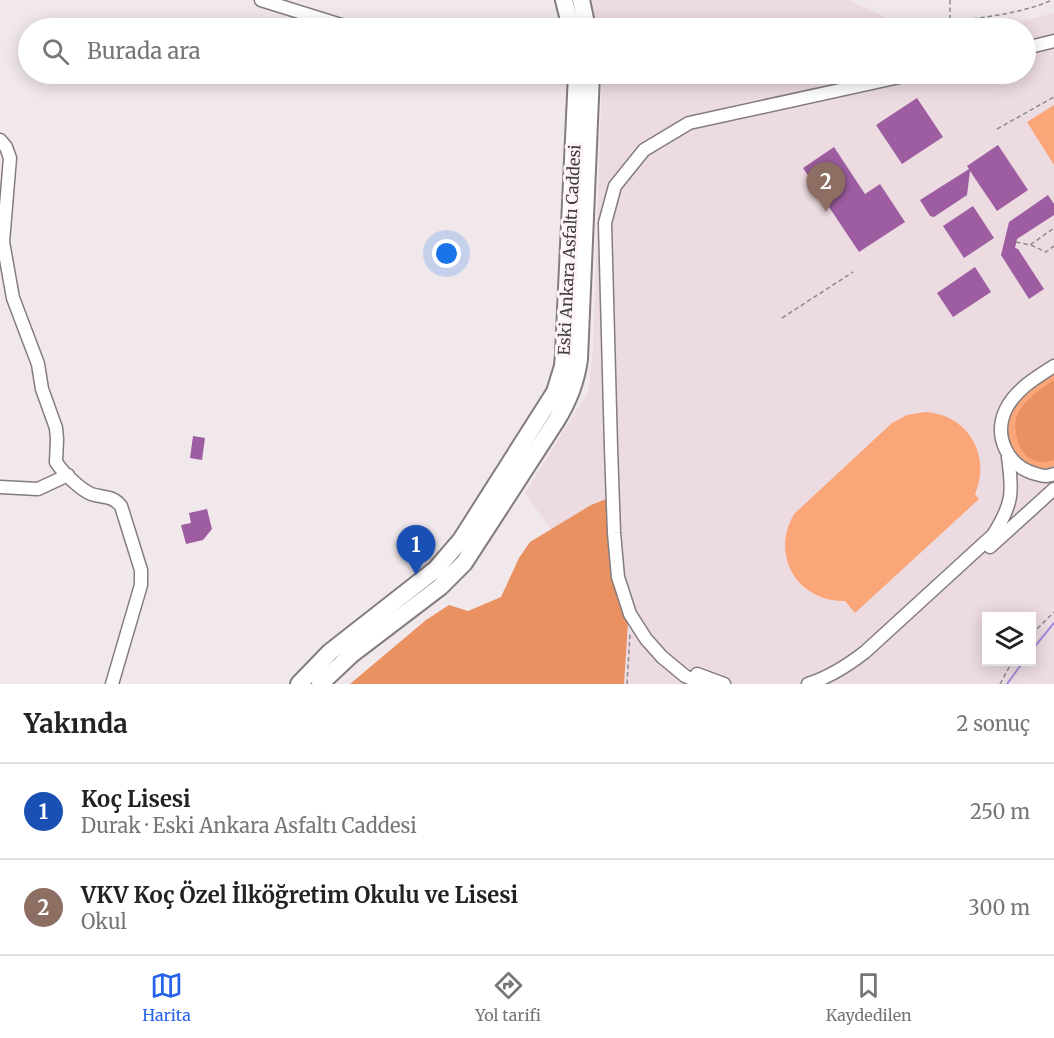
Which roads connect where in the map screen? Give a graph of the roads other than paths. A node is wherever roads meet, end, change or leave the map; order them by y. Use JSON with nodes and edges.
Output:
{"nodes":[{"id":1,"x":261,"y":0,"type":"edge"},
{"id":2,"x":564,"y":0,"type":"edge"},
{"id":3,"x":581,"y":0,"type":"edge"},
{"id":4,"x":319,"y":18,"type":"edge"},
{"id":5,"x":568,"y":18,"type":"edge"},
{"id":6,"x":585,"y":18,"type":"edge"},
{"id":7,"x":1054,"y":41,"type":"edge"},
{"id":8,"x":1036,"y":46,"type":"edge"},
{"id":9,"x":577,"y":84,"type":"edge"},
{"id":10,"x":591,"y":84,"type":"edge"},
{"id":11,"x":867,"y":84,"type":"edge"},
{"id":12,"x":0,"y":140,"type":"edge"},
{"id":13,"x":2,"y":243,"type":"edge"},
{"id":14,"x":1054,"y":366,"type":"edge"},
{"id":15,"x":1008,"y":457,"type":"junction"},
{"id":16,"x":1054,"y":474,"type":"edge"},
{"id":17,"x":68,"y":475,"type":"junction"},
{"id":18,"x":612,"y":480,"type":"junction"},
{"id":19,"x":0,"y":487,"type":"edge"},
{"id":20,"x":1054,"y":489,"type":"edge"},
{"id":21,"x":112,"y":684,"type":"edge"},
{"id":22,"x":299,"y":684,"type":"edge"},
{"id":23,"x":320,"y":684,"type":"edge"},
{"id":24,"x":704,"y":684,"type":"edge"},
{"id":25,"x":724,"y":684,"type":"edge"},
{"id":26,"x":808,"y":684,"type":"edge"},
{"id":27,"x":830,"y":684,"type":"edge"}],
"edges":[{"from":1,"to":4,"type":"street"},
{"from":2,"to":5,"type":"main road"},
{"from":3,"to":6,"type":"main road"},
{"from":7,"to":8,"type":"street"},
{"from":9,"to":22,"type":"main road","name":"Eski Ankara Asfaltı Caddesi"},
{"from":10,"to":23,"type":"main road","name":"Eski Ankara Asfaltı Caddesi"},
{"from":11,"to":18,"type":"street"},
{"from":12,"to":13,"type":"street"},
{"from":13,"to":17,"type":"street"},
{"from":14,"to":15,"type":"street"},
{"from":15,"to":16,"type":"street"},
{"from":15,"to":26,"type":"street"},
{"from":17,"to":19,"type":"street"},
{"from":17,"to":21,"type":"street"},
{"from":18,"to":24,"type":"street"},
{"from":18,"to":25,"type":"street"},
{"from":20,"to":27,"type":"street"}]}
